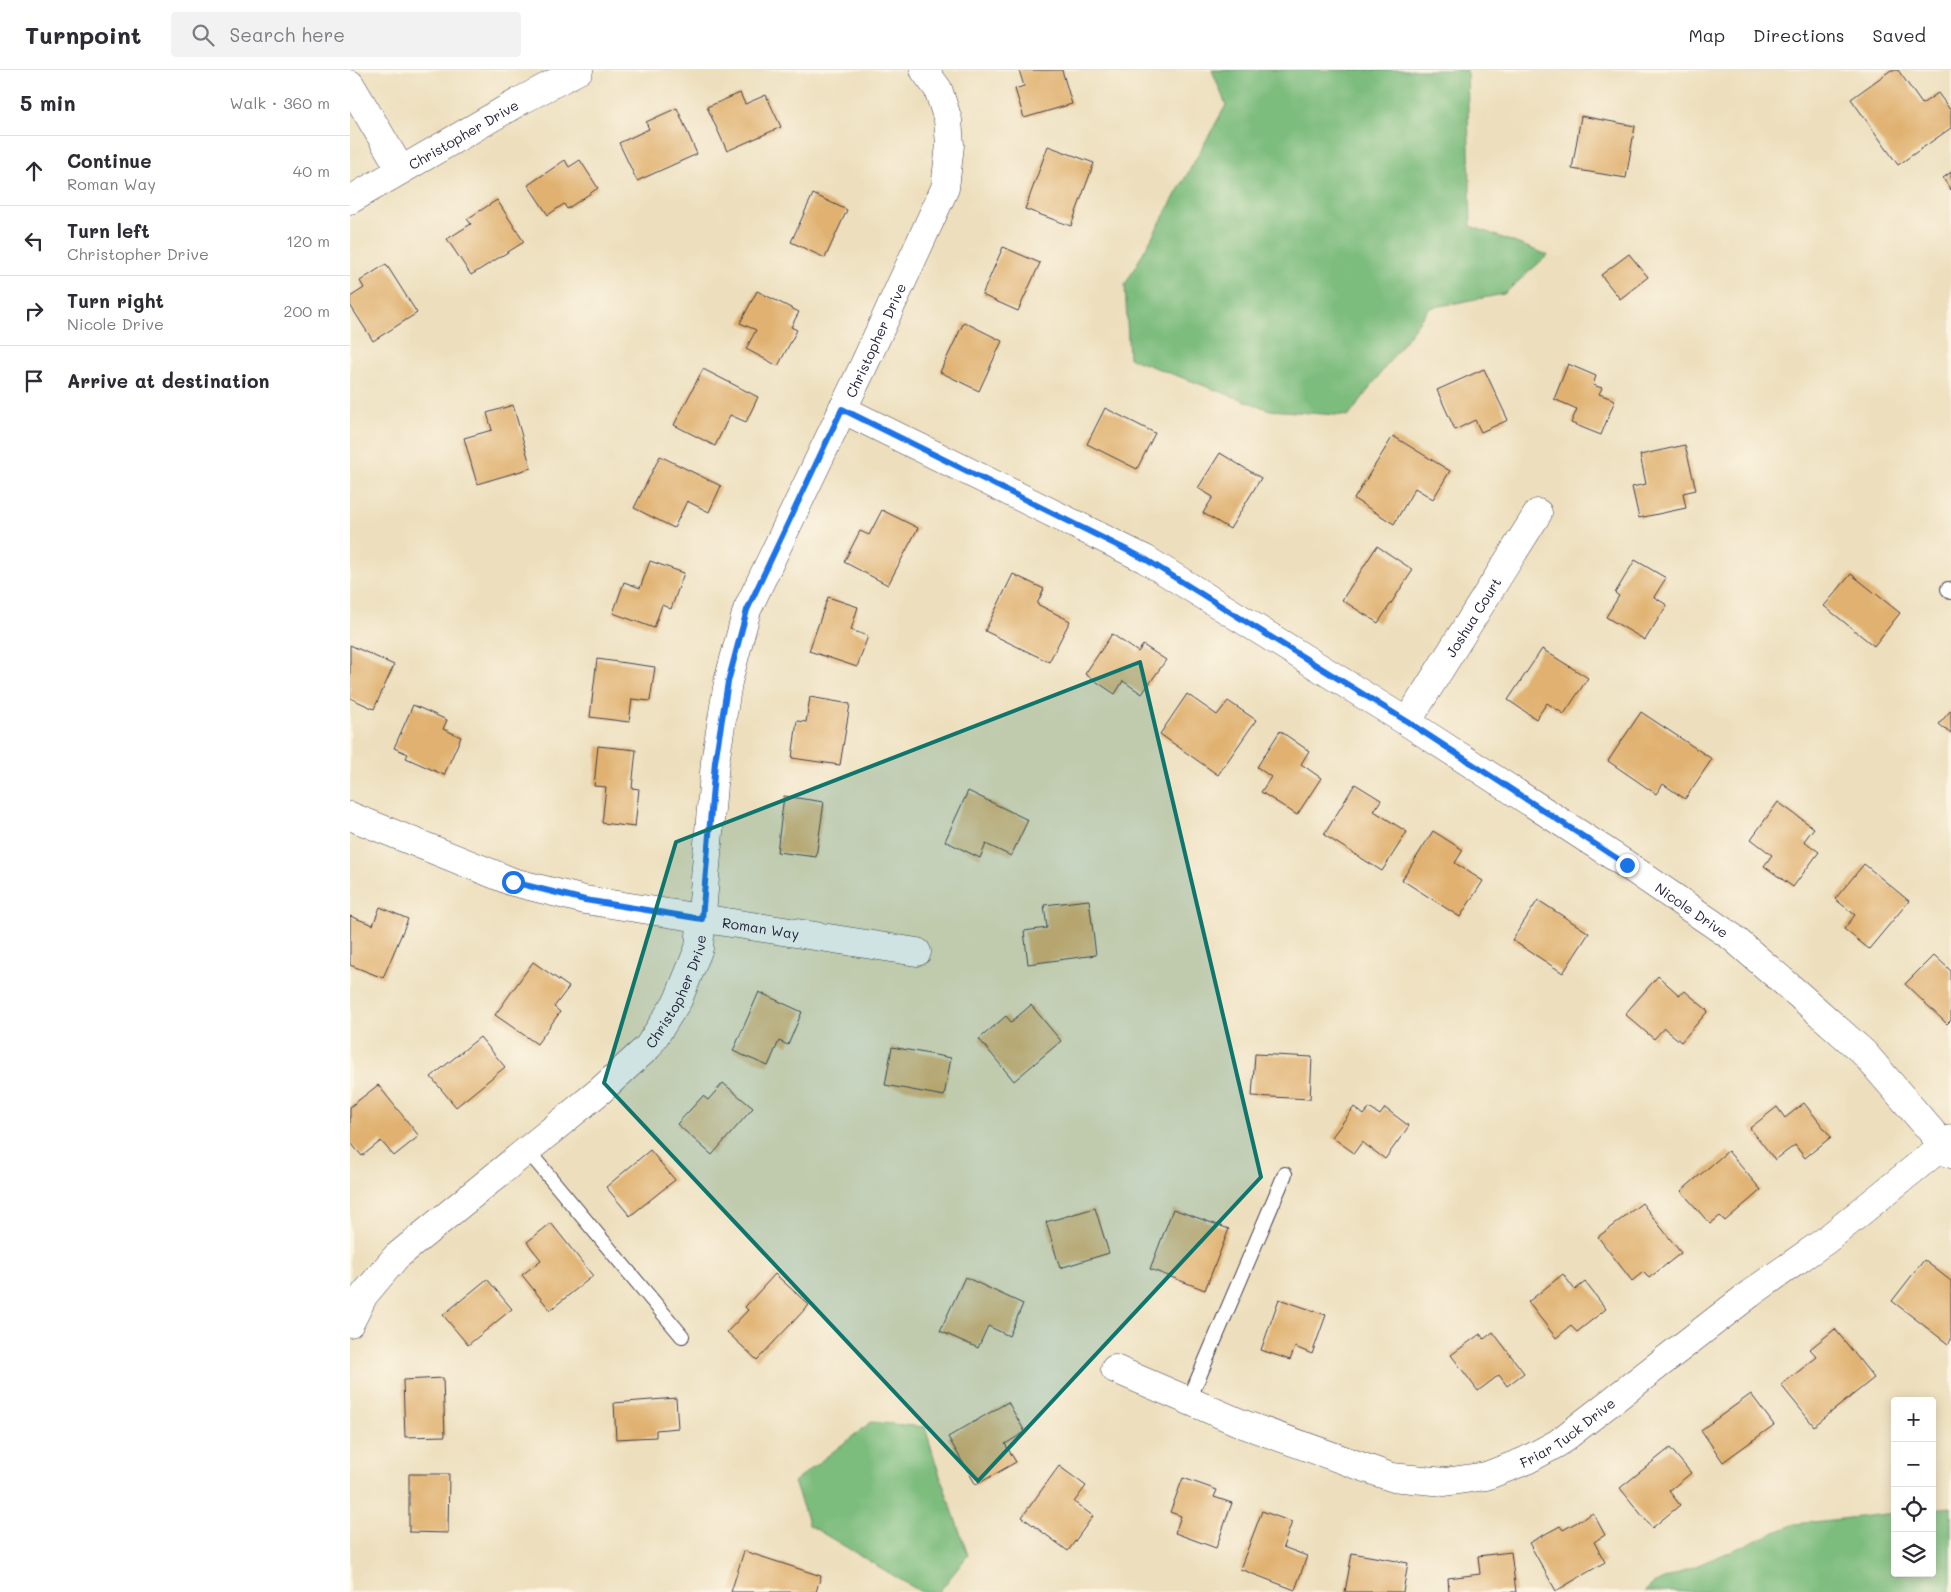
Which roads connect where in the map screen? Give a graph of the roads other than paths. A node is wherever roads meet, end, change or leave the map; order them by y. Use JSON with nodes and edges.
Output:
{"nodes":[{"id":1,"x":579,"y":70,"type":"edge"},
{"id":2,"x":924,"y":70,"type":"edge"},
{"id":3,"x":350,"y":84,"type":"edge"},
{"id":4,"x":401,"y":170,"type":"junction"},
{"id":5,"x":350,"y":200,"type":"edge"},
{"id":6,"x":842,"y":409,"type":"junction"},
{"id":7,"x":1538,"y":513,"type":"dead end"},
{"id":8,"x":1408,"y":722,"type":"junction"},
{"id":9,"x":350,"y":816,"type":"edge"},
{"id":10,"x":702,"y":919,"type":"junction"},
{"id":11,"x":917,"y":952,"type":"dead end"},
{"id":12,"x":1948,"y":1146,"type":"edge"},
{"id":13,"x":528,"y":1150,"type":"junction"},
{"id":14,"x":1285,"y":1174,"type":"dead end"},
{"id":15,"x":350,"y":1323,"type":"edge"},
{"id":16,"x":682,"y":1336,"type":"dead end"},
{"id":17,"x":1115,"y":1369,"type":"dead end"},
{"id":18,"x":1189,"y":1400,"type":"junction"}],
"edges":[{"from":1,"to":4,"type":"street","name":"Christopher Drive"},
{"from":2,"to":6,"type":"street","name":"Christopher Drive"},
{"from":3,"to":4,"type":"street"},
{"from":4,"to":5,"type":"street","name":"Christopher Drive"},
{"from":6,"to":8,"type":"street","name":"Nicole Drive"},
{"from":6,"to":10,"type":"street","name":"Christopher Drive"},
{"from":7,"to":8,"type":"street","name":"Joshua Court"},
{"from":8,"to":12,"type":"street","name":"Nicole Drive"},
{"from":9,"to":10,"type":"street","name":"Roman Way"},
{"from":10,"to":11,"type":"street","name":"Roman Way"},
{"from":10,"to":13,"type":"street","name":"Christopher Drive"},
{"from":12,"to":18,"type":"street","name":"Friar Tuck Drive"},
{"from":13,"to":15,"type":"street","name":"Christopher Drive"},
{"from":13,"to":16,"type":"lane"},
{"from":14,"to":18,"type":"lane"},
{"from":17,"to":18,"type":"street","name":"Friar Tuck Drive"}]}
